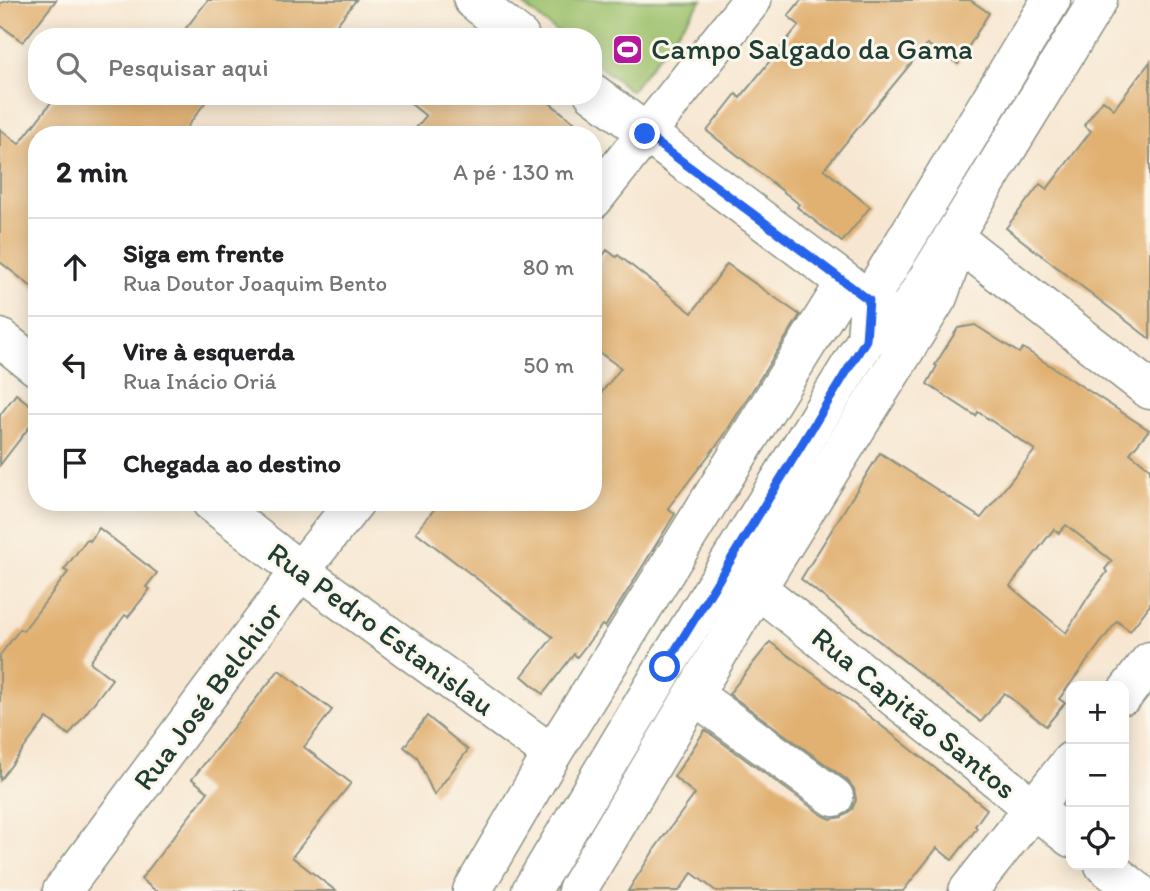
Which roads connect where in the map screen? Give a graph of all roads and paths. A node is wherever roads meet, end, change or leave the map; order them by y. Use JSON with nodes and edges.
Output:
{"nodes":[{"id":1,"x":473,"y":0,"type":"edge"},
{"id":2,"x":752,"y":0,"type":"edge"},
{"id":3,"x":1051,"y":0,"type":"edge"},
{"id":4,"x":1098,"y":0,"type":"edge"},
{"id":5,"x":509,"y":28,"type":"edge"},
{"id":6,"x":602,"y":100,"type":"edge"},
{"id":7,"x":645,"y":134,"type":"junction"},
{"id":8,"x":602,"y":189,"type":"edge"},
{"id":9,"x":953,"y":237,"type":"junction"},
{"id":10,"x":857,"y":292,"type":"junction"},
{"id":11,"x":0,"y":338,"type":"edge"},
{"id":12,"x":866,"y":340,"type":"junction"},
{"id":13,"x":28,"y":360,"type":"edge"},
{"id":14,"x":1150,"y":390,"type":"edge"},
{"id":15,"x":223,"y":511,"type":"edge"},
{"id":16,"x":348,"y":511,"type":"edge"},
{"id":17,"x":300,"y":571,"type":"junction"},
{"id":18,"x":757,"y":587,"type":"junction"},
{"id":19,"x":1150,"y":661,"type":"edge"},
{"id":20,"x":1129,"y":688,"type":"edge"},
{"id":21,"x":694,"y":695,"type":"junction"},
{"id":22,"x":552,"y":754,"type":"junction"},
{"id":23,"x":1066,"y":767,"type":"edge"},
{"id":24,"x":834,"y":797,"type":"dead end"},
{"id":25,"x":1034,"y":808,"type":"junction"},
{"id":26,"x":1066,"y":834,"type":"edge"},
{"id":27,"x":1110,"y":870,"type":"edge"},
{"id":28,"x":62,"y":891,"type":"edge"},
{"id":29,"x":472,"y":891,"type":"edge"},
{"id":30,"x":531,"y":891,"type":"edge"},
{"id":31,"x":577,"y":891,"type":"edge"},
{"id":32,"x":968,"y":891,"type":"edge"},
{"id":33,"x":1137,"y":891,"type":"edge"}],
"edges":[{"from":1,"to":5,"type":"main road"},
{"from":2,"to":7,"type":"main road"},
{"from":3,"to":10,"type":"main road"},
{"from":4,"to":9,"type":"main road"},
{"from":6,"to":7,"type":"main road"},
{"from":7,"to":8,"type":"main road"},
{"from":7,"to":10,"type":"main road"},
{"from":9,"to":12,"type":"main road"},
{"from":9,"to":14,"type":"main road"},
{"from":9,"to":18,"type":"main road"},
{"from":10,"to":12,"type":"main road"},
{"from":10,"to":22,"type":"main road"},
{"from":11,"to":13,"type":"main road"},
{"from":12,"to":30,"type":"main road"},
{"from":15,"to":17,"type":"main road","name":"Rua Pedro Estanislau"},
{"from":16,"to":17,"type":"main road","name":"Rua José Belchior"},
{"from":17,"to":22,"type":"main road","name":"Rua Pedro Estanislau"},
{"from":17,"to":28,"type":"main road","name":"Rua José Belchior"},
{"from":18,"to":21,"type":"main road"},
{"from":18,"to":25,"type":"main road","name":"Rua Capitão Santos"},
{"from":19,"to":20,"type":"main road"},
{"from":21,"to":24,"type":"main road"},
{"from":21,"to":31,"type":"main road"},
{"from":22,"to":29,"type":"main road"},
{"from":23,"to":25,"type":"main road"},
{"from":25,"to":26,"type":"main road","name":"Rua Capitão Santos"},
{"from":25,"to":32,"type":"main road"},
{"from":27,"to":33,"type":"main road"}]}
